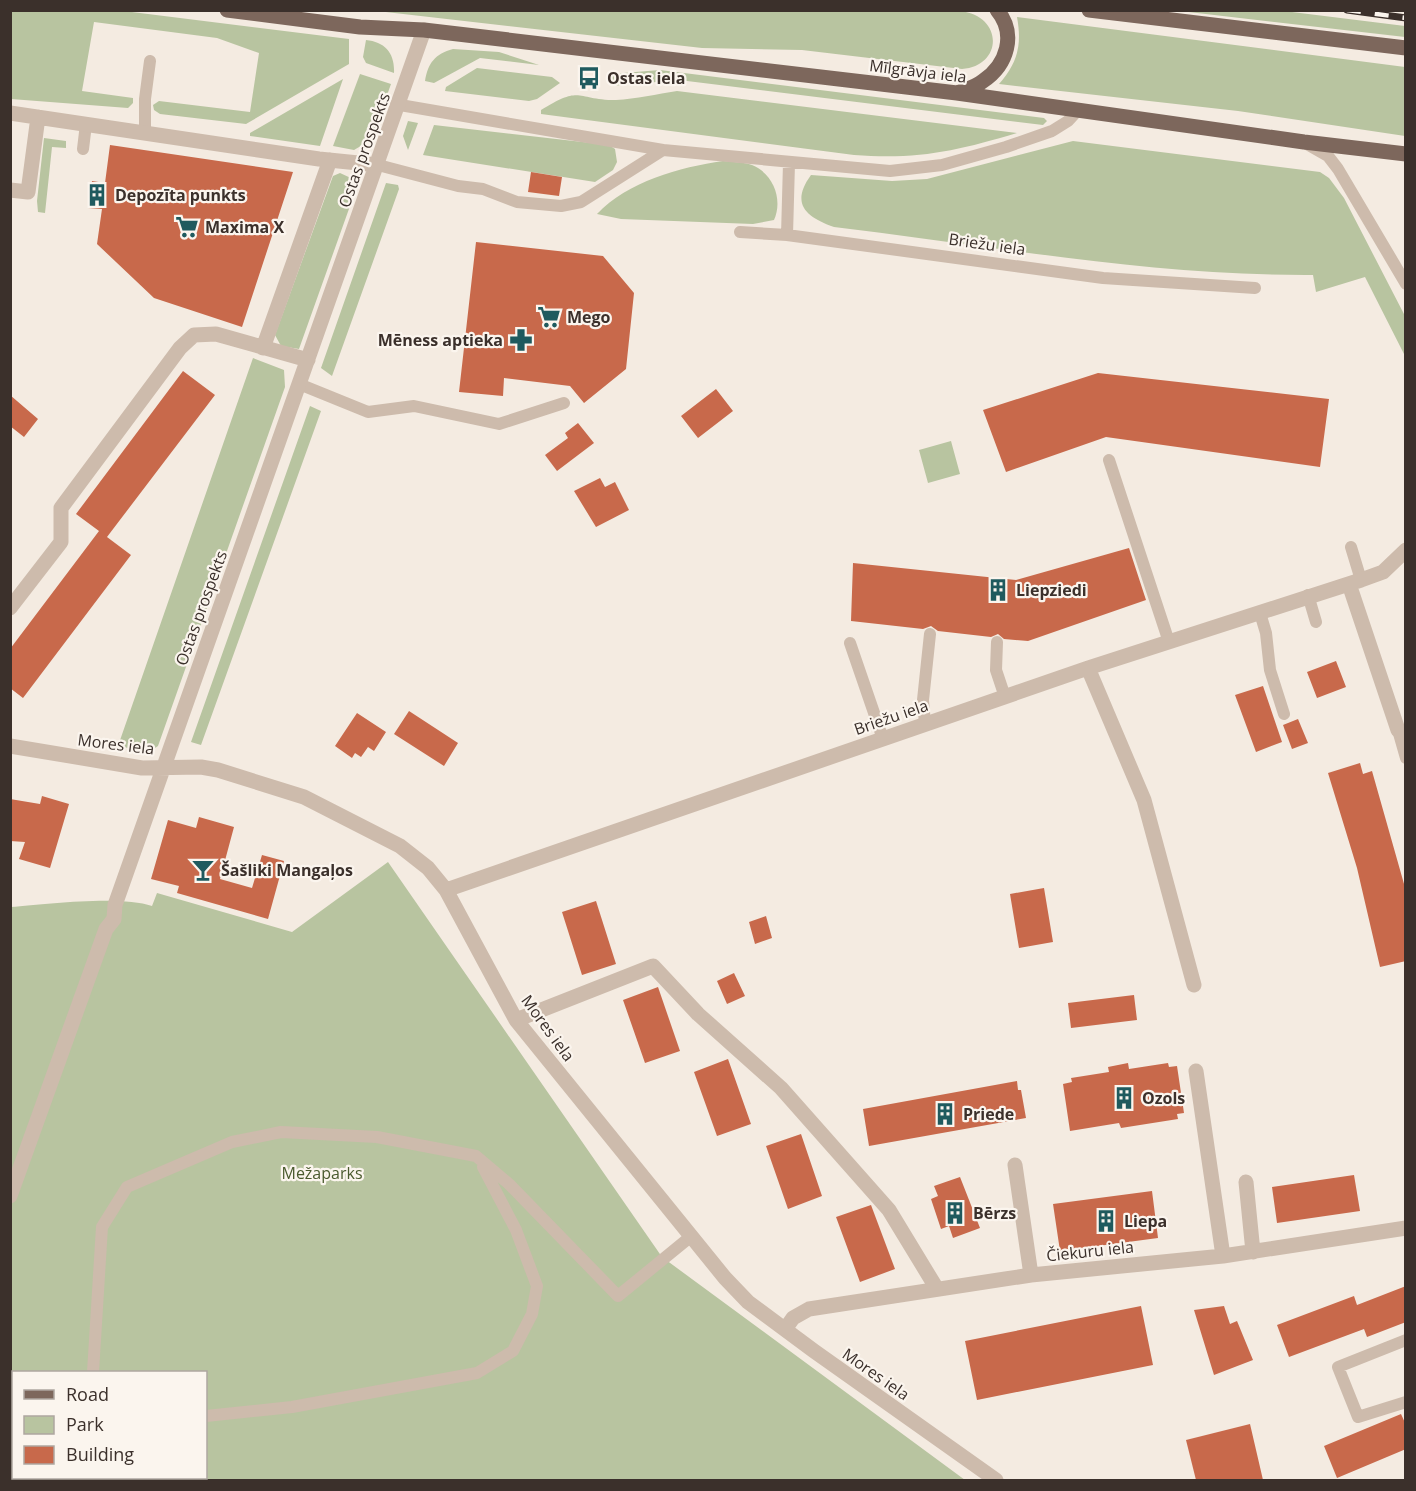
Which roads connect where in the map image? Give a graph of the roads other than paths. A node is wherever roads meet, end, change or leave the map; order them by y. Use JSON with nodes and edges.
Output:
{"nodes":[{"id":1,"x":227,"y":10,"type":"edge"},
{"id":2,"x":997,"y":10,"type":"edge"},
{"id":3,"x":1089,"y":10,"type":"edge"},
{"id":4,"x":424,"y":30,"type":"junction"},
{"id":5,"x":1406,"y":48,"type":"edge"},
{"id":6,"x":150,"y":61,"type":"dead end"},
{"id":7,"x":957,"y":93,"type":"junction"},
{"id":8,"x":400,"y":105,"type":"junction"},
{"id":9,"x":1078,"y":109,"type":"junction"},
{"id":10,"x":10,"y":113,"type":"edge"},
{"id":11,"x":38,"y":117,"type":"junction"},
{"id":12,"x":86,"y":124,"type":"junction"},
{"id":13,"x":145,"y":131,"type":"junction"},
{"id":14,"x":1304,"y":142,"type":"junction"},
{"id":15,"x":83,"y":149,"type":"dead end"},
{"id":16,"x":663,"y":150,"type":"junction"},
{"id":17,"x":1406,"y":154,"type":"edge"},
{"id":18,"x":330,"y":160,"type":"junction"},
{"id":19,"x":789,"y":163,"type":"junction"},
{"id":20,"x":378,"y":165,"type":"junction"},
{"id":21,"x":10,"y":190,"type":"edge"},
{"id":22,"x":740,"y":232,"type":"dead end"},
{"id":23,"x":787,"y":235,"type":"junction"},
{"id":24,"x":1406,"y":284,"type":"edge"},
{"id":25,"x":1255,"y":288,"type":"dead end"},
{"id":26,"x":263,"y":348,"type":"junction"},
{"id":27,"x":308,"y":360,"type":"junction"},
{"id":28,"x":299,"y":384,"type":"junction"},
{"id":29,"x":564,"y":403,"type":"dead end"},
{"id":30,"x":1109,"y":460,"type":"dead end"},
{"id":31,"x":1351,"y":547,"type":"dead end"},
{"id":32,"x":1406,"y":550,"type":"edge"},
{"id":33,"x":1355,"y":582,"type":"junction"},
{"id":34,"x":1308,"y":595,"type":"junction"},
{"id":35,"x":10,"y":608,"type":"edge"},
{"id":36,"x":1260,"y":613,"type":"junction"},
{"id":37,"x":1316,"y":622,"type":"dead end"},
{"id":38,"x":930,"y":634,"type":"dead end"},
{"id":39,"x":997,"y":642,"type":"dead end"},
{"id":40,"x":1169,"y":642,"type":"junction"},
{"id":41,"x":850,"y":643,"type":"dead end"},
{"id":42,"x":1088,"y":668,"type":"junction"},
{"id":43,"x":1005,"y":697,"type":"junction"},
{"id":44,"x":1284,"y":714,"type":"dead end"},
{"id":45,"x":925,"y":724,"type":"junction"},
{"id":46,"x":1398,"y":730,"type":"joint"},
{"id":47,"x":883,"y":739,"type":"junction"},
{"id":48,"x":10,"y":746,"type":"edge"},
{"id":49,"x":1406,"y":758,"type":"edge"},
{"id":50,"x":163,"y":767,"type":"junction"},
{"id":51,"x":446,"y":890,"type":"junction"},
{"id":52,"x":1194,"y":985,"type":"dead end"},
{"id":53,"x":516,"y":1020,"type":"junction"},
{"id":54,"x":1196,"y":1071,"type":"dead end"},
{"id":55,"x":476,"y":1156,"type":"junction"},
{"id":56,"x":1015,"y":1165,"type":"dead end"},
{"id":57,"x":1246,"y":1182,"type":"dead end"},
{"id":58,"x":10,"y":1196,"type":"edge"},
{"id":59,"x":1406,"y":1228,"type":"edge"},
{"id":60,"x":689,"y":1238,"type":"junction"},
{"id":61,"x":1253,"y":1252,"type":"junction"},
{"id":62,"x":1223,"y":1256,"type":"junction"},
{"id":63,"x":1031,"y":1275,"type":"junction"},
{"id":64,"x":937,"y":1289,"type":"junction"},
{"id":65,"x":786,"y":1328,"type":"junction"},
{"id":66,"x":1406,"y":1340,"type":"edge"},
{"id":67,"x":93,"y":1371,"type":"edge"},
{"id":68,"x":1406,"y":1402,"type":"edge"},
{"id":69,"x":207,"y":1416,"type":"edge"},
{"id":70,"x":996,"y":1480,"type":"edge"}],
"edges":[{"from":1,"to":4,"type":"main road","name":"Mīlgrāvja iela"},
{"from":2,"to":7,"type":"main road"},
{"from":3,"to":5,"type":"main road"},
{"from":4,"to":7,"type":"main road","name":"Mīlgrāvja iela"},
{"from":4,"to":8,"type":"street","name":"Ostas prospekts"},
{"from":6,"to":13,"type":"lane"},
{"from":7,"to":9,"type":"main road","name":"Mīlgrāvja iela"},
{"from":8,"to":16,"type":"lane"},
{"from":8,"to":20,"type":"street","name":"Ostas prospekts"},
{"from":9,"to":14,"type":"main road","name":"Mīlgrāvja iela"},
{"from":9,"to":19,"type":"lane"},
{"from":10,"to":11,"type":"street"},
{"from":11,"to":12,"type":"street"},
{"from":11,"to":21,"type":"street"},
{"from":12,"to":13,"type":"street"},
{"from":12,"to":15,"type":"lane"},
{"from":13,"to":18,"type":"street"},
{"from":14,"to":17,"type":"main road","name":"Mīlgrāvja iela"},
{"from":14,"to":24,"type":"lane"},
{"from":16,"to":19,"type":"lane"},
{"from":16,"to":20,"type":"lane"},
{"from":18,"to":20,"type":"street"},
{"from":18,"to":26,"type":"street"},
{"from":19,"to":23,"type":"lane"},
{"from":20,"to":27,"type":"street","name":"Ostas prospekts"},
{"from":22,"to":23,"type":"lane","name":"Briežu iela"},
{"from":23,"to":25,"type":"lane","name":"Briežu iela"},
{"from":26,"to":27,"type":"street"},
{"from":26,"to":35,"type":"street"},
{"from":27,"to":28,"type":"street","name":"Ostas prospekts"},
{"from":28,"to":29,"type":"lane"},
{"from":28,"to":50,"type":"street","name":"Ostas prospekts"},
{"from":30,"to":40,"type":"lane"},
{"from":31,"to":33,"type":"lane"},
{"from":32,"to":33,"type":"street","name":"Briežu iela"},
{"from":33,"to":34,"type":"street","name":"Briežu iela"},
{"from":33,"to":46,"type":"street"},
{"from":34,"to":36,"type":"street","name":"Briežu iela"},
{"from":34,"to":37,"type":"lane"},
{"from":36,"to":40,"type":"street","name":"Briežu iela"},
{"from":36,"to":44,"type":"lane"},
{"from":38,"to":45,"type":"lane"},
{"from":39,"to":43,"type":"lane"},
{"from":40,"to":42,"type":"street","name":"Briežu iela"},
{"from":41,"to":47,"type":"lane"},
{"from":42,"to":43,"type":"street","name":"Briežu iela"},
{"from":42,"to":52,"type":"street"},
{"from":43,"to":45,"type":"street","name":"Briežu iela"},
{"from":45,"to":47,"type":"street","name":"Briežu iela"},
{"from":46,"to":49,"type":"lane"},
{"from":47,"to":51,"type":"street","name":"Briežu iela"},
{"from":48,"to":50,"type":"street","name":"Mores iela"},
{"from":50,"to":51,"type":"street","name":"Mores iela"},
{"from":50,"to":58,"type":"street","name":"Ostas prospekts"},
{"from":51,"to":53,"type":"street","name":"Mores iela"},
{"from":53,"to":60,"type":"street","name":"Mores iela"},
{"from":53,"to":64,"type":"street"},
{"from":54,"to":62,"type":"street"},
{"from":55,"to":60,"type":"lane"},
{"from":55,"to":67,"type":"lane"},
{"from":55,"to":69,"type":"lane"},
{"from":56,"to":63,"type":"street"},
{"from":57,"to":61,"type":"street"},
{"from":59,"to":61,"type":"street","name":"Čiekuru iela"},
{"from":60,"to":65,"type":"street","name":"Mores iela"},
{"from":61,"to":62,"type":"street","name":"Čiekuru iela"},
{"from":62,"to":63,"type":"street","name":"Čiekuru iela"},
{"from":63,"to":64,"type":"street","name":"Čiekuru iela"},
{"from":64,"to":65,"type":"street","name":"Čiekuru iela"},
{"from":65,"to":70,"type":"street","name":"Mores iela"},
{"from":66,"to":68,"type":"lane"}]}
